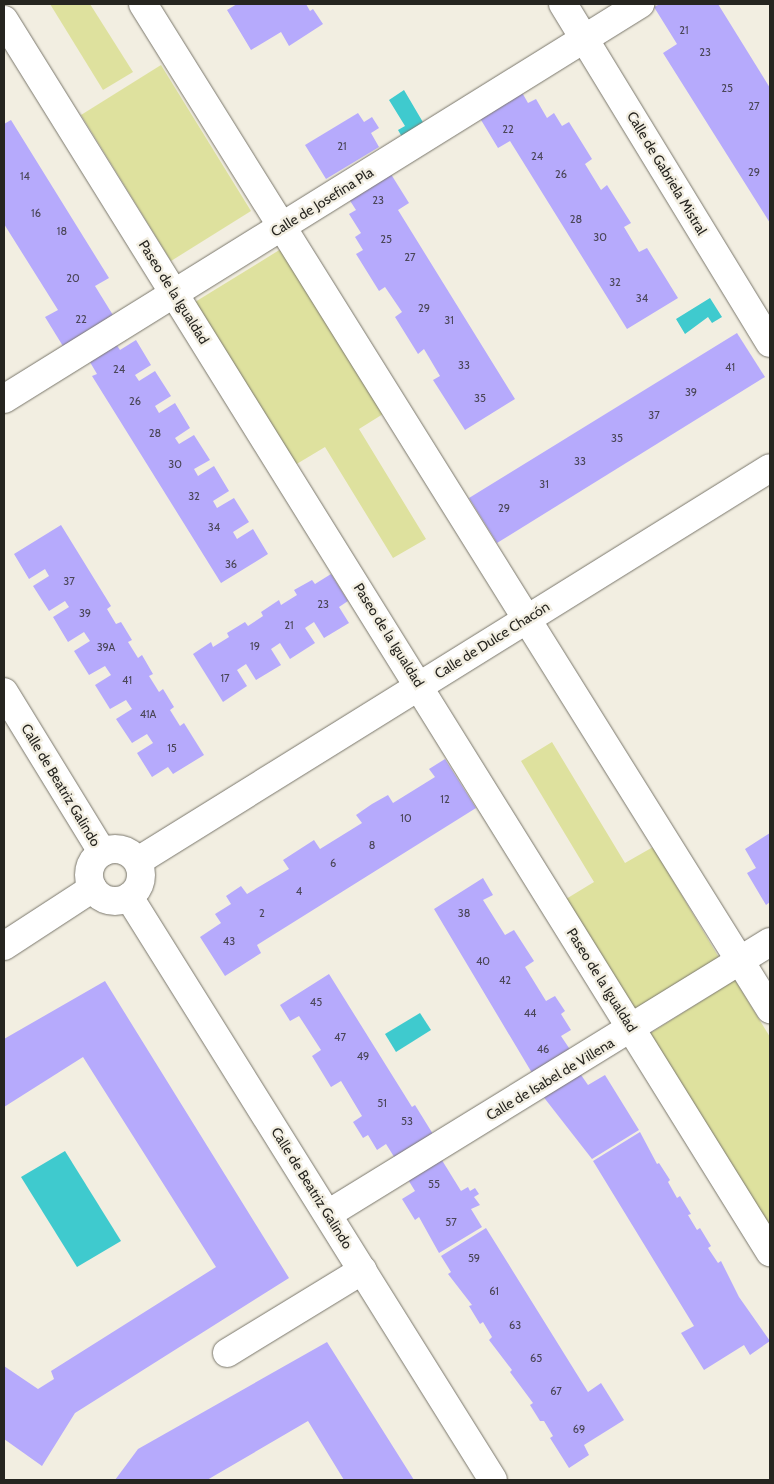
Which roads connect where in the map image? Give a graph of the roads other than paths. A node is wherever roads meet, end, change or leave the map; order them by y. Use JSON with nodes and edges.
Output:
{"nodes":[{"id":1,"x":143,"y":4,"type":"edge"},
{"id":2,"x":563,"y":4,"type":"edge"},
{"id":3,"x":640,"y":4,"type":"edge"},
{"id":4,"x":4,"y":20,"type":"edge"},
{"id":5,"x":584,"y":38,"type":"junction"},
{"id":6,"x":283,"y":226,"type":"junction"},
{"id":7,"x":175,"y":293,"type":"junction"},
{"id":8,"x":770,"y":343,"type":"edge"},
{"id":9,"x":4,"y":399,"type":"edge"},
{"id":10,"x":770,"y":468,"type":"edge"},
{"id":11,"x":525,"y":618,"type":"junction"},
{"id":12,"x":420,"y":685,"type":"junction"},
{"id":13,"x":4,"y":692,"type":"edge"},
{"id":14,"x":102,"y":852,"type":"junction"},
{"id":15,"x":138,"y":861,"type":"junction"},
{"id":16,"x":93,"y":888,"type":"junction"},
{"id":17,"x":129,"y":897,"type":"junction"},
{"id":18,"x":770,"y":942,"type":"edge"},
{"id":19,"x":4,"y":946,"type":"edge"},
{"id":20,"x":740,"y":961,"type":"junction"},
{"id":21,"x":770,"y":1009,"type":"edge"},
{"id":22,"x":632,"y":1029,"type":"junction"},
{"id":23,"x":328,"y":1214,"type":"junction"},
{"id":24,"x":770,"y":1252,"type":"edge"},
{"id":25,"x":363,"y":1270,"type":"junction"},
{"id":26,"x":227,"y":1353,"type":"dead end"},
{"id":27,"x":493,"y":1480,"type":"edge"}],
"edges":[{"from":1,"to":6,"type":"street"},
{"from":2,"to":5,"type":"street","name":"Calle de Gabriela Mistral"},
{"from":3,"to":5,"type":"street","name":"Calle de Josefina Pla"},
{"from":4,"to":7,"type":"street","name":"Paseo de la Igualdad"},
{"from":5,"to":6,"type":"street","name":"Calle de Josefina Pla"},
{"from":5,"to":8,"type":"street","name":"Calle de Gabriela Mistral"},
{"from":6,"to":7,"type":"street","name":"Calle de Josefina Pla"},
{"from":6,"to":11,"type":"street"},
{"from":7,"to":9,"type":"street","name":"Calle de Josefina Pla"},
{"from":7,"to":12,"type":"street","name":"Paseo de la Igualdad"},
{"from":10,"to":11,"type":"street","name":"Calle de Dulce Chacón"},
{"from":11,"to":12,"type":"street","name":"Calle de Dulce Chacón"},
{"from":11,"to":20,"type":"street"},
{"from":12,"to":15,"type":"street","name":"Calle de Dulce Chacón"},
{"from":12,"to":22,"type":"street","name":"Paseo de la Igualdad"},
{"from":13,"to":14,"type":"street","name":"Calle de Beatriz Galindo"},
{"from":14,"to":15,"type":"street"},
{"from":14,"to":16,"type":"street"},
{"from":15,"to":17,"type":"street"},
{"from":16,"to":17,"type":"street"},
{"from":16,"to":19,"type":"street"},
{"from":17,"to":23,"type":"street","name":"Calle de Beatriz Galindo"},
{"from":18,"to":20,"type":"street","name":"Calle de Isabel de Villena"},
{"from":20,"to":21,"type":"street"},
{"from":20,"to":22,"type":"street","name":"Calle de Isabel de Villena"},
{"from":22,"to":23,"type":"street","name":"Calle de Isabel de Villena"},
{"from":22,"to":24,"type":"street","name":"Paseo de la Igualdad"},
{"from":23,"to":25,"type":"street","name":"Calle de Beatriz Galindo"},
{"from":25,"to":26,"type":"street"},
{"from":25,"to":27,"type":"street","name":"Calle de Beatriz Galindo"}]}
